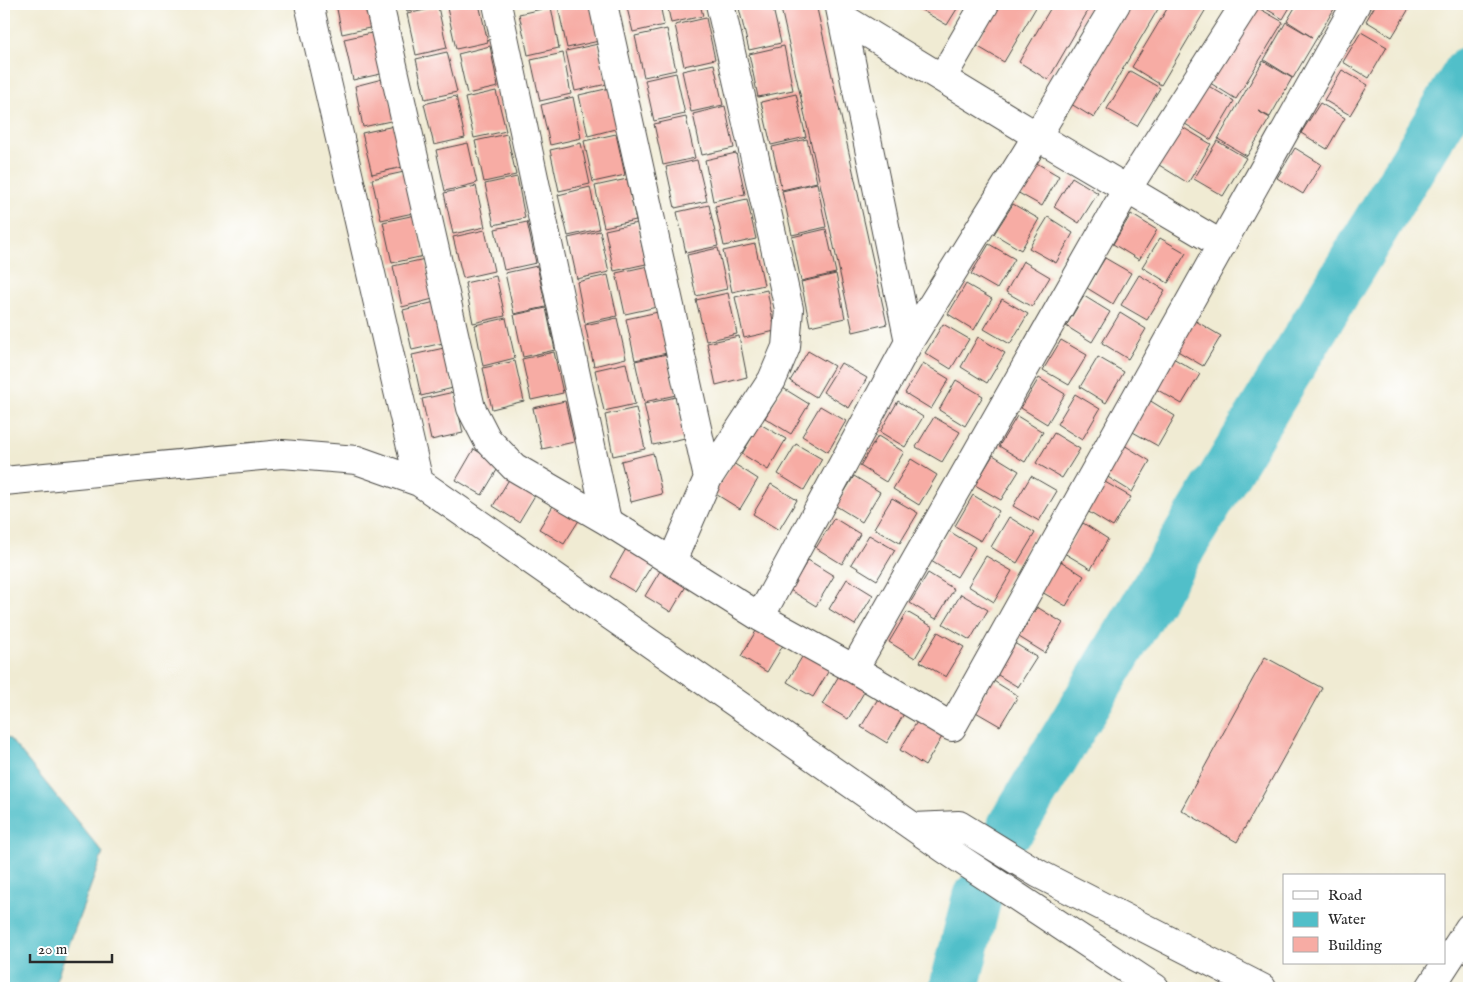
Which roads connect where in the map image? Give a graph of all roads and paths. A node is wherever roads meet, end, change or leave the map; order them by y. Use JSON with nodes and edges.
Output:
{"nodes":[{"id":1,"x":309,"y":4,"type":"edge"},
{"id":2,"x":379,"y":4,"type":"edge"},
{"id":3,"x":496,"y":4,"type":"edge"},
{"id":4,"x":603,"y":4,"type":"edge"},
{"id":5,"x":720,"y":4,"type":"edge"},
{"id":6,"x":985,"y":4,"type":"edge"},
{"id":7,"x":1116,"y":4,"type":"edge"},
{"id":8,"x":1245,"y":4,"type":"edge"},
{"id":9,"x":1356,"y":4,"type":"edge"},
{"id":10,"x":841,"y":11,"type":"edge"},
{"id":11,"x":942,"y":78,"type":"junction"},
{"id":12,"x":1037,"y":136,"type":"junction"},
{"id":13,"x":1127,"y":189,"type":"junction"},
{"id":14,"x":1222,"y":245,"type":"junction"},
{"id":15,"x":909,"y":342,"type":"junction"},
{"id":16,"x":708,"y":478,"type":"junction"},
{"id":17,"x":4,"y":481,"type":"edge"},
{"id":18,"x":419,"y":482,"type":"junction"},
{"id":19,"x":607,"y":520,"type":"junction"},
{"id":20,"x":672,"y":561,"type":"junction"},
{"id":21,"x":760,"y":617,"type":"junction"},
{"id":22,"x":854,"y":669,"type":"junction"},
{"id":23,"x":914,"y":828,"type":"junction"},
{"id":24,"x":1469,"y":928,"type":"edge"},
{"id":25,"x":1446,"y":963,"type":"edge"},
{"id":26,"x":1446,"y":964,"type":"edge"},
{"id":27,"x":1155,"y":988,"type":"edge"},
{"id":28,"x":1262,"y":988,"type":"edge"},
{"id":29,"x":1430,"y":988,"type":"edge"}],
"edges":[{"from":1,"to":18,"type":"street"},
{"from":2,"to":19,"type":"street"},
{"from":3,"to":19,"type":"street"},
{"from":4,"to":16,"type":"street"},
{"from":5,"to":16,"type":"street"},
{"from":6,"to":11,"type":"street"},
{"from":7,"to":12,"type":"street"},
{"from":8,"to":13,"type":"street"},
{"from":9,"to":14,"type":"street"},
{"from":10,"to":11,"type":"street"},
{"from":10,"to":15,"type":"street"},
{"from":11,"to":12,"type":"street"},
{"from":12,"to":13,"type":"street"},
{"from":12,"to":15,"type":"street"},
{"from":13,"to":14,"type":"street"},
{"from":13,"to":22,"type":"street"},
{"from":14,"to":22,"type":"street"},
{"from":15,"to":21,"type":"street"},
{"from":16,"to":20,"type":"street"},
{"from":17,"to":18,"type":"street"},
{"from":18,"to":23,"type":"street"},
{"from":19,"to":20,"type":"street"},
{"from":20,"to":21,"type":"street"},
{"from":21,"to":22,"type":"street"},
{"from":23,"to":27,"type":"street"},
{"from":23,"to":28,"type":"street"},
{"from":24,"to":25,"type":"street"},
{"from":26,"to":29,"type":"street"}]}
